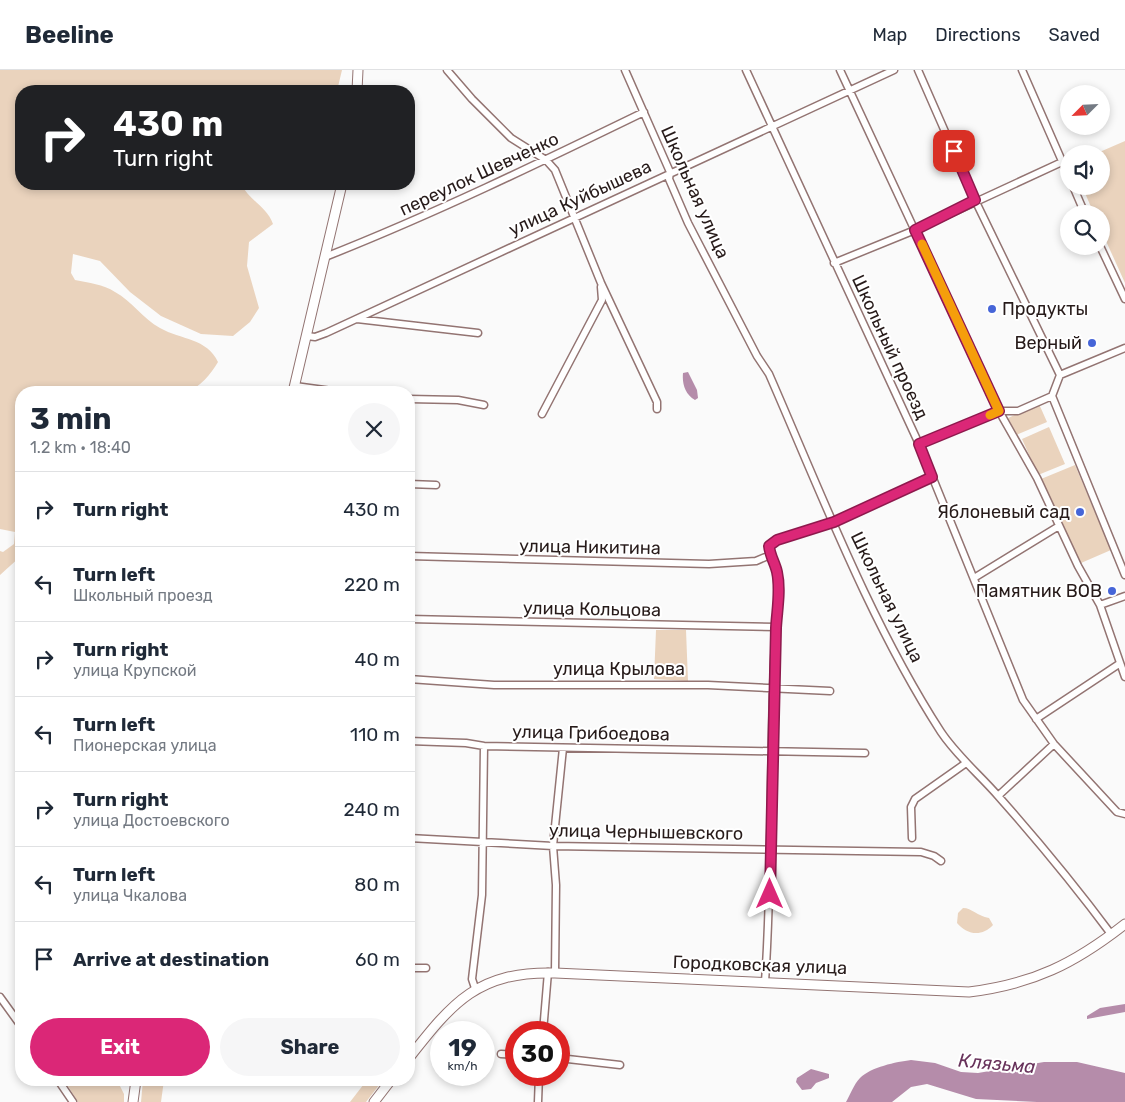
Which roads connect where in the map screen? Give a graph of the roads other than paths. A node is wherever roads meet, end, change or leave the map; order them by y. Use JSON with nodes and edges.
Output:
{"nodes":[{"id":1,"x":358,"y":70,"type":"edge"},
{"id":2,"x":447,"y":70,"type":"edge"},
{"id":3,"x":625,"y":70,"type":"edge"},
{"id":4,"x":746,"y":70,"type":"edge"},
{"id":5,"x":840,"y":70,"type":"edge"},
{"id":6,"x":894,"y":70,"type":"edge"},
{"id":7,"x":918,"y":70,"type":"edge"},
{"id":8,"x":1022,"y":70,"type":"edge"},
{"id":9,"x":357,"y":85,"type":"edge"},
{"id":10,"x":849,"y":90,"type":"junction"},
{"id":11,"x":644,"y":112,"type":"junction"},
{"id":12,"x":771,"y":126,"type":"junction"},
{"id":13,"x":1060,"y":157,"type":"edge"},
{"id":14,"x":546,"y":160,"type":"junction"},
{"id":15,"x":1060,"y":163,"type":"edge"},
{"id":16,"x":670,"y":172,"type":"junction"},
{"id":17,"x":341,"y":190,"type":"edge"},
{"id":18,"x":975,"y":200,"type":"junction"},
{"id":19,"x":575,"y":217,"type":"junction"},
{"id":20,"x":915,"y":230,"type":"junction"},
{"id":21,"x":1104,"y":255,"type":"edge"},
{"id":22,"x":325,"y":257,"type":"junction"},
{"id":23,"x":834,"y":263,"type":"junction"},
{"id":24,"x":601,"y":283,"type":"junction"},
{"id":25,"x":1125,"y":299,"type":"edge"},
{"id":26,"x":357,"y":319,"type":"junction"},
{"id":27,"x":478,"y":333,"type":"dead end"},
{"id":28,"x":306,"y":336,"type":"junction"},
{"id":29,"x":1125,"y":348,"type":"edge"},
{"id":30,"x":1060,"y":375,"type":"junction"},
{"id":31,"x":295,"y":386,"type":"edge"},
{"id":32,"x":1052,"y":396,"type":"junction"},
{"id":33,"x":415,"y":399,"type":"edge"},
{"id":34,"x":484,"y":405,"type":"dead end"},
{"id":35,"x":657,"y":409,"type":"dead end"},
{"id":36,"x":999,"y":411,"type":"junction"},
{"id":37,"x":542,"y":414,"type":"dead end"},
{"id":38,"x":919,"y":444,"type":"junction"},
{"id":39,"x":932,"y":477,"type":"junction"},
{"id":40,"x":415,"y":484,"type":"edge"},
{"id":41,"x":436,"y":485,"type":"dead end"},
{"id":42,"x":834,"y":522,"type":"junction"},
{"id":43,"x":1059,"y":526,"type":"junction"},
{"id":44,"x":770,"y":554,"type":"junction"},
{"id":45,"x":415,"y":556,"type":"edge"},
{"id":46,"x":1125,"y":575,"type":"edge"},
{"id":47,"x":974,"y":578,"type":"junction"},
{"id":48,"x":1125,"y":596,"type":"edge"},
{"id":49,"x":1100,"y":605,"type":"junction"},
{"id":50,"x":415,"y":619,"type":"edge"},
{"id":51,"x":776,"y":628,"type":"junction"},
{"id":52,"x":1119,"y":664,"type":"junction"},
{"id":53,"x":1125,"y":678,"type":"edge"},
{"id":54,"x":415,"y":679,"type":"edge"},
{"id":55,"x":774,"y":689,"type":"junction"},
{"id":56,"x":830,"y":691,"type":"dead end"},
{"id":57,"x":1036,"y":719,"type":"junction"},
{"id":58,"x":415,"y":741,"type":"edge"},
{"id":59,"x":1054,"y":744,"type":"junction"},
{"id":60,"x":484,"y":746,"type":"junction"},
{"id":61,"x":563,"y":748,"type":"junction"},
{"id":62,"x":773,"y":752,"type":"junction"},
{"id":63,"x":866,"y":753,"type":"dead end"},
{"id":64,"x":966,"y":762,"type":"junction"},
{"id":65,"x":998,"y":796,"type":"junction"},
{"id":66,"x":1125,"y":814,"type":"edge"},
{"id":67,"x":415,"y":838,"type":"edge"},
{"id":68,"x":912,"y":838,"type":"dead end"},
{"id":69,"x":482,"y":841,"type":"junction"},
{"id":70,"x":553,"y":846,"type":"junction"},
{"id":71,"x":769,"y":849,"type":"junction"},
{"id":72,"x":941,"y":861,"type":"dead end"},
{"id":73,"x":1125,"y":924,"type":"edge"},
{"id":74,"x":1112,"y":934,"type":"junction"},
{"id":75,"x":415,"y":968,"type":"edge"},
{"id":76,"x":426,"y":968,"type":"dead end"},
{"id":77,"x":552,"y":973,"type":"junction"},
{"id":78,"x":764,"y":982,"type":"junction"},
{"id":79,"x":475,"y":988,"type":"junction"},
{"id":80,"x":0,"y":997,"type":"edge"},
{"id":81,"x":15,"y":1018,"type":"edge"},
{"id":82,"x":545,"y":1021,"type":"edge"},
{"id":83,"x":415,"y":1048,"type":"edge"},
{"id":84,"x":500,"y":1054,"type":"dead end"},
{"id":85,"x":505,"y":1054,"type":"edge"},
{"id":86,"x":570,"y":1059,"type":"edge"},
{"id":87,"x":620,"y":1065,"type":"dead end"},
{"id":88,"x":62,"y":1086,"type":"edge"},
{"id":89,"x":135,"y":1086,"type":"edge"},
{"id":90,"x":386,"y":1086,"type":"edge"},
{"id":91,"x":539,"y":1086,"type":"edge"},
{"id":92,"x":73,"y":1102,"type":"edge"},
{"id":93,"x":133,"y":1102,"type":"edge"},
{"id":94,"x":374,"y":1102,"type":"edge"},
{"id":95,"x":538,"y":1102,"type":"edge"}],
"edges":[{"from":1,"to":9,"type":"main road"},
{"from":2,"to":14,"type":"street"},
{"from":3,"to":11,"type":"street","name":"Школьная улица"},
{"from":4,"to":12,"type":"street","name":"Школьный проезд"},
{"from":5,"to":10,"type":"street"},
{"from":6,"to":10,"type":"street","name":"улица Куйбышева"},
{"from":7,"to":18,"type":"street"},
{"from":8,"to":13,"type":"street"},
{"from":10,"to":12,"type":"street","name":"улица Куйбышева"},
{"from":10,"to":20,"type":"street"},
{"from":11,"to":14,"type":"street","name":"переулок Шевченко"},
{"from":11,"to":16,"type":"street","name":"Школьная улица"},
{"from":12,"to":16,"type":"street","name":"улица Куйбышева"},
{"from":12,"to":23,"type":"street","name":"Школьный проезд"},
{"from":14,"to":19,"type":"street"},
{"from":14,"to":22,"type":"street","name":"переулок Шевченко"},
{"from":15,"to":18,"type":"street"},
{"from":16,"to":19,"type":"street","name":"улица Куйбышева"},
{"from":16,"to":42,"type":"street","name":"Школьная улица"},
{"from":17,"to":22,"type":"main road"},
{"from":18,"to":20,"type":"street"},
{"from":18,"to":30,"type":"street"},
{"from":19,"to":24,"type":"street"},
{"from":19,"to":26,"type":"street","name":"улица Куйбышева"},
{"from":20,"to":23,"type":"street"},
{"from":20,"to":36,"type":"street"},
{"from":21,"to":25,"type":"street"},
{"from":22,"to":28,"type":"main road"},
{"from":23,"to":38,"type":"street","name":"Школьный проезд"},
{"from":24,"to":35,"type":"street"},
{"from":24,"to":37,"type":"street"},
{"from":26,"to":27,"type":"street"},
{"from":26,"to":28,"type":"street","name":"улица Куйбышева"},
{"from":28,"to":31,"type":"main road"},
{"from":29,"to":30,"type":"street"},
{"from":30,"to":32,"type":"street"},
{"from":32,"to":36,"type":"street"},
{"from":32,"to":46,"type":"street"},
{"from":33,"to":34,"type":"street"},
{"from":36,"to":38,"type":"street"},
{"from":36,"to":43,"type":"street"},
{"from":38,"to":39,"type":"street","name":"Школьный проезд"},
{"from":39,"to":42,"type":"street"},
{"from":39,"to":47,"type":"street","name":"Школьный проезд"},
{"from":40,"to":41,"type":"street"},
{"from":42,"to":44,"type":"street"},
{"from":42,"to":64,"type":"street","name":"Школьная улица"},
{"from":43,"to":47,"type":"street"},
{"from":43,"to":49,"type":"street"},
{"from":44,"to":45,"type":"street","name":"улица Никитина"},
{"from":44,"to":51,"type":"street"},
{"from":47,"to":57,"type":"street","name":"Школьный проезд"},
{"from":48,"to":49,"type":"street"},
{"from":49,"to":52,"type":"street"},
{"from":50,"to":51,"type":"street","name":"улица Кольцова"},
{"from":51,"to":55,"type":"street"},
{"from":52,"to":53,"type":"street"},
{"from":52,"to":57,"type":"street"},
{"from":54,"to":55,"type":"street","name":"улица Крылова"},
{"from":55,"to":56,"type":"street","name":"улица Крылова"},
{"from":55,"to":62,"type":"street"},
{"from":57,"to":59,"type":"street","name":"Школьный проезд"},
{"from":58,"to":60,"type":"street","name":"улица Грибоедова"},
{"from":59,"to":65,"type":"street"},
{"from":59,"to":66,"type":"street","name":"Школьный проезд"},
{"from":60,"to":61,"type":"street","name":"улица Грибоедова"},
{"from":60,"to":69,"type":"street"},
{"from":61,"to":62,"type":"street","name":"улица Грибоедова"},
{"from":61,"to":70,"type":"street"},
{"from":62,"to":63,"type":"street","name":"улица Грибоедова"},
{"from":62,"to":71,"type":"street"},
{"from":64,"to":65,"type":"street","name":"Школьная улица"},
{"from":64,"to":68,"type":"street"},
{"from":65,"to":74,"type":"street","name":"Школьная улица"},
{"from":67,"to":69,"type":"street","name":"улица Чернышевского"},
{"from":69,"to":70,"type":"street","name":"улица Чернышевского"},
{"from":69,"to":79,"type":"street"},
{"from":70,"to":71,"type":"street","name":"улица Чернышевского"},
{"from":70,"to":77,"type":"street"},
{"from":71,"to":72,"type":"street","name":"улица Чернышевского"},
{"from":71,"to":78,"type":"street"},
{"from":73,"to":74,"type":"main road","name":"Городковская улица"},
{"from":74,"to":78,"type":"main road","name":"Городковская улица"},
{"from":75,"to":76,"type":"street"},
{"from":77,"to":78,"type":"main road","name":"Городковская улица"},
{"from":77,"to":79,"type":"main road","name":"Городковская улица"},
{"from":77,"to":82,"type":"street"},
{"from":79,"to":83,"type":"main road","name":"Городковская улица"},
{"from":80,"to":81,"type":"street"},
{"from":84,"to":85,"type":"street"},
{"from":86,"to":87,"type":"street"},
{"from":88,"to":92,"type":"street"},
{"from":89,"to":93,"type":"main road"},
{"from":90,"to":94,"type":"main road"},
{"from":91,"to":95,"type":"street"}]}
